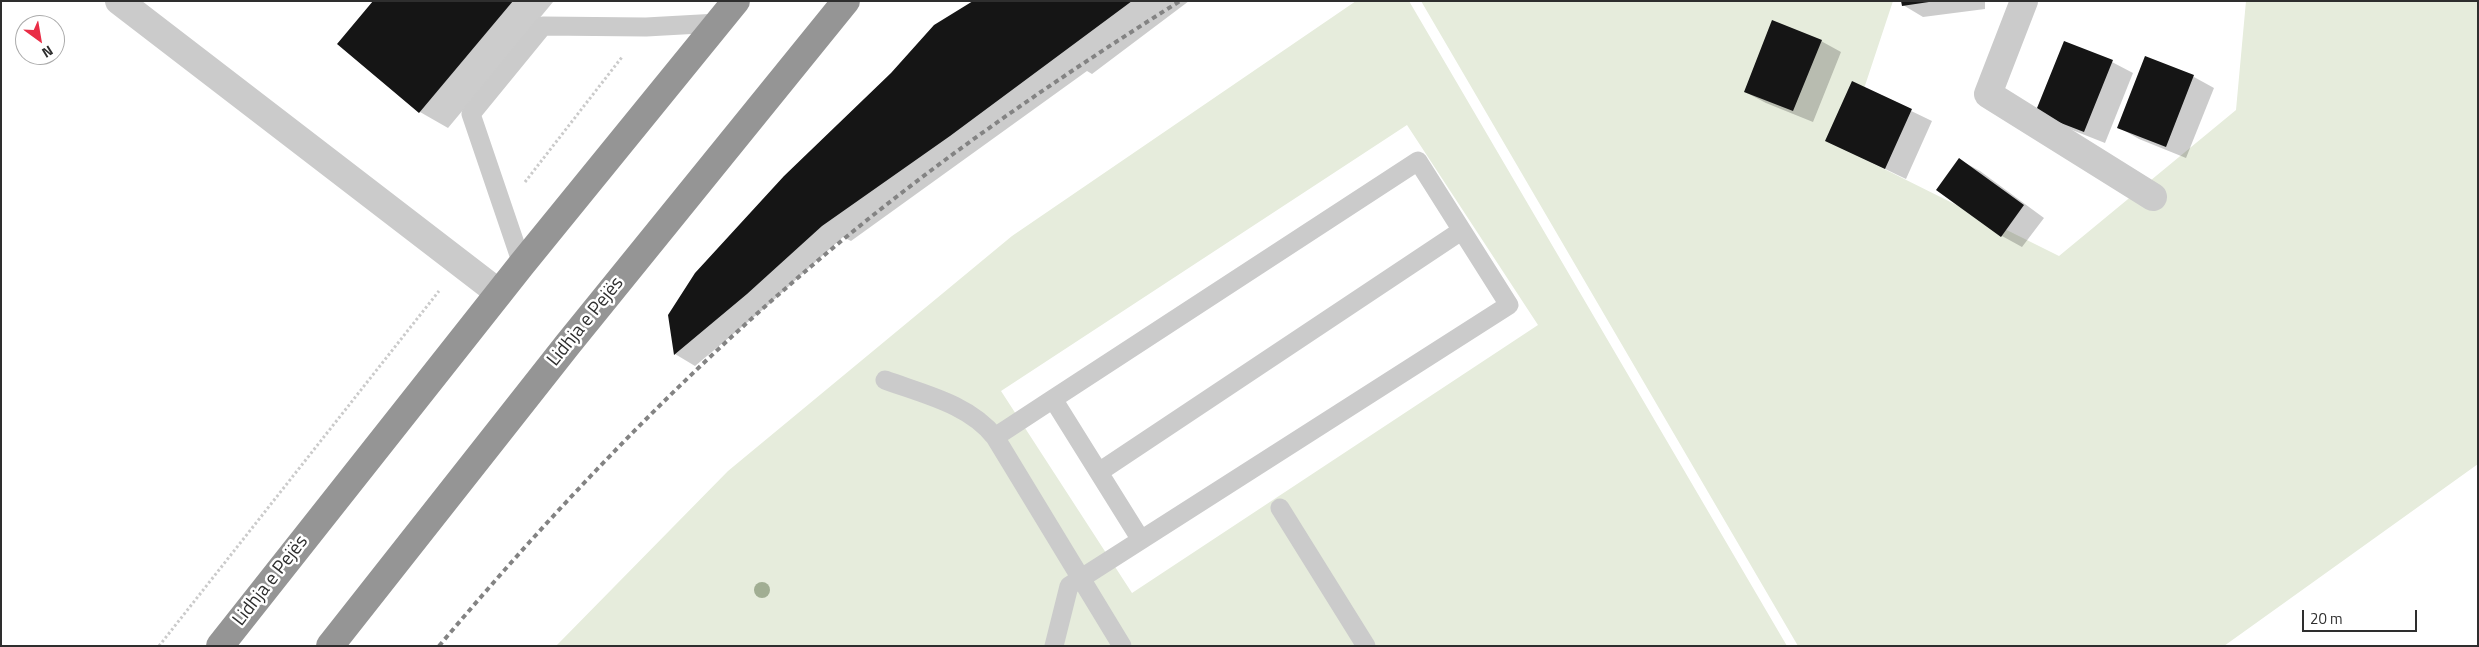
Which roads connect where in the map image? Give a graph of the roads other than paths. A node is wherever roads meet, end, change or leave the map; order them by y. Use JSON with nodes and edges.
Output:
{"nodes":[{"id":1,"x":119,"y":1,"type":"edge"},
{"id":2,"x":736,"y":1,"type":"edge"},
{"id":3,"x":846,"y":1,"type":"edge"},
{"id":4,"x":2024,"y":1,"type":"edge"},
{"id":5,"x":718,"y":23,"type":"junction"},
{"id":6,"x":2153,"y":197,"type":"dead end"},
{"id":7,"x":1461,"y":231,"type":"junction"},
{"id":8,"x":522,"y":264,"type":"junction"},
{"id":9,"x":499,"y":293,"type":"junction"},
{"id":10,"x":885,"y":380,"type":"dead end"},
{"id":11,"x":1054,"y":399,"type":"junction"},
{"id":12,"x":995,"y":437,"type":"junction"},
{"id":13,"x":1099,"y":472,"type":"junction"},
{"id":14,"x":1280,"y":508,"type":"dead end"},
{"id":15,"x":1141,"y":540,"type":"junction"},
{"id":16,"x":1082,"y":579,"type":"junction"},
{"id":17,"x":220,"y":646,"type":"edge"},
{"id":18,"x":330,"y":646,"type":"edge"},
{"id":19,"x":1054,"y":646,"type":"edge"},
{"id":20,"x":1122,"y":646,"type":"edge"},
{"id":21,"x":1366,"y":646,"type":"edge"}],
"edges":[{"from":1,"to":9,"type":"street"},
{"from":2,"to":5,"type":"highway","name":"Lidhja e Pejës"},
{"from":3,"to":18,"type":"highway","name":"Lidhja e Pejës"},
{"from":4,"to":6,"type":"street"},
{"from":5,"to":8,"type":"highway","name":"Lidhja e Pejës"},
{"from":5,"to":8,"type":"lane"},
{"from":7,"to":11,"type":"lane"},
{"from":7,"to":13,"type":"lane"},
{"from":7,"to":15,"type":"lane"},
{"from":8,"to":9,"type":"highway","name":"Lidhja e Pejës"},
{"from":9,"to":17,"type":"highway","name":"Lidhja e Pejës"},
{"from":10,"to":12,"type":"lane"},
{"from":11,"to":12,"type":"lane"},
{"from":11,"to":13,"type":"lane"},
{"from":12,"to":16,"type":"lane"},
{"from":13,"to":15,"type":"lane"},
{"from":14,"to":21,"type":"lane"},
{"from":15,"to":16,"type":"lane"},
{"from":16,"to":19,"type":"lane"},
{"from":16,"to":20,"type":"lane"}]}
